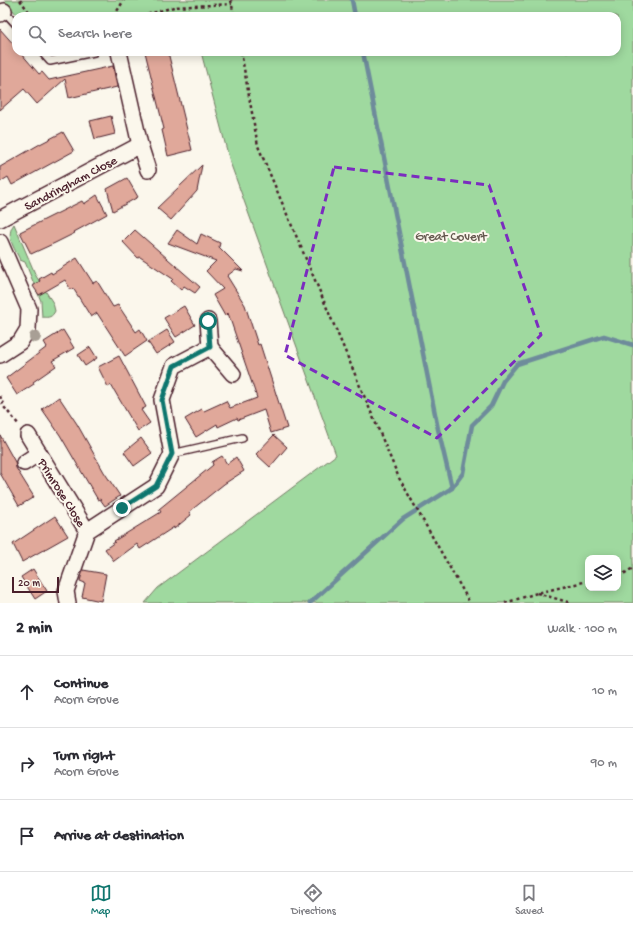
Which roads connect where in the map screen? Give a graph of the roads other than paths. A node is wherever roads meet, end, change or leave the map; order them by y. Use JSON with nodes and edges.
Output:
{"nodes":[{"id":1,"x":2,"y":13,"type":"edge"},
{"id":2,"x":12,"y":21,"type":"edge"},
{"id":3,"x":46,"y":56,"type":"edge"},
{"id":4,"x":74,"y":56,"type":"edge"},
{"id":5,"x":120,"y":56,"type":"edge"},
{"id":6,"x":140,"y":145,"type":"junction"},
{"id":7,"x":148,"y":170,"type":"dead end"},
{"id":8,"x":0,"y":219,"type":"edge"},
{"id":9,"x":0,"y":242,"type":"edge"},
{"id":10,"x":208,"y":321,"type":"dead end"},
{"id":11,"x":210,"y":347,"type":"junction"},
{"id":12,"x":0,"y":355,"type":"edge"},
{"id":13,"x":233,"y":374,"type":"dead end"},
{"id":14,"x":28,"y":436,"type":"road end"},
{"id":15,"x":242,"y":438,"type":"dead end"},
{"id":16,"x":40,"y":453,"type":"junction"},
{"id":17,"x":172,"y":454,"type":"junction"},
{"id":18,"x":24,"y":462,"type":"dead end"},
{"id":19,"x":87,"y":531,"type":"junction"},
{"id":20,"x":68,"y":603,"type":"edge"}],
"edges":[{"from":1,"to":2,"type":"lane"},
{"from":3,"to":4,"type":"lane"},
{"from":5,"to":6,"type":"street"},
{"from":6,"to":7,"type":"street"},
{"from":6,"to":8,"type":"street","name":"Sandringham Close"},
{"from":9,"to":12,"type":"street"},
{"from":10,"to":11,"type":"street"},
{"from":11,"to":13,"type":"street"},
{"from":11,"to":17,"type":"street"},
{"from":14,"to":16,"type":"street","name":"Primrose Close"},
{"from":15,"to":17,"type":"lane"},
{"from":16,"to":18,"type":"street","name":"Primrose Close"},
{"from":16,"to":19,"type":"street","name":"Primrose Close"},
{"from":17,"to":19,"type":"street"},
{"from":19,"to":20,"type":"street"}]}
